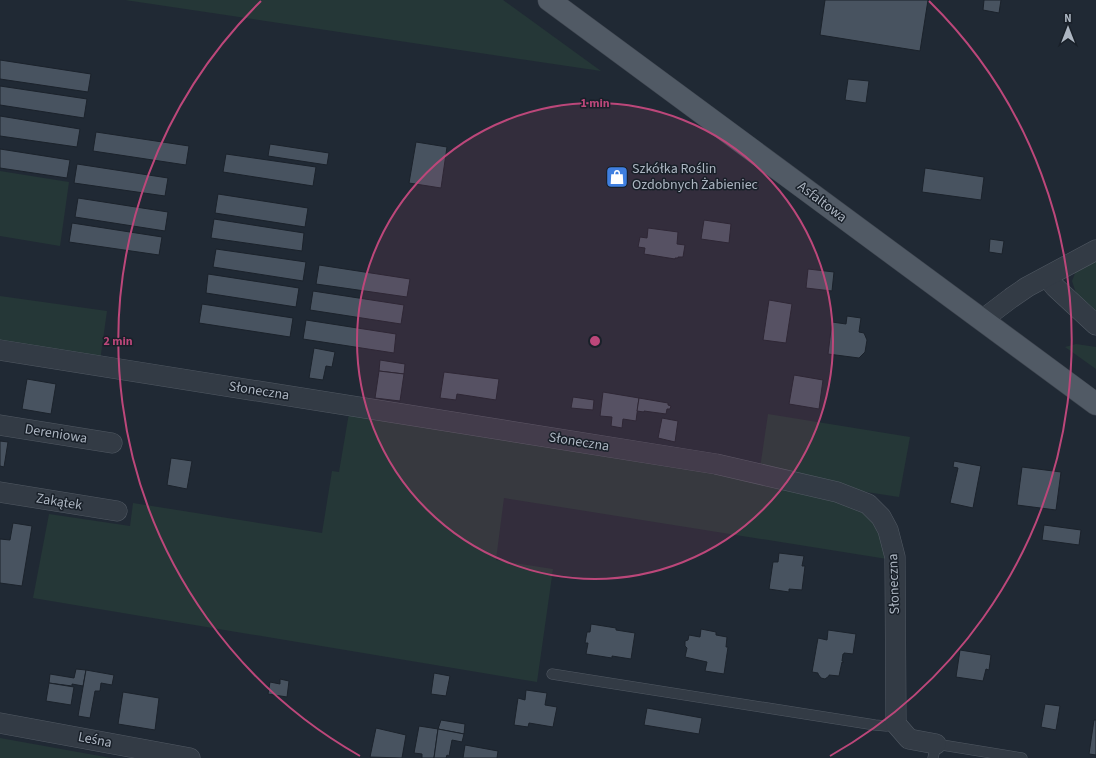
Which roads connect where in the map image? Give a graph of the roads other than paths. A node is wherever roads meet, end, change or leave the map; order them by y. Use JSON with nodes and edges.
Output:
{"nodes":[{"id":1,"x":549,"y":0,"type":"edge"},
{"id":2,"x":1096,"y":250,"type":"edge"},
{"id":3,"x":1047,"y":277,"type":"junction"},
{"id":4,"x":982,"y":320,"type":"junction"},
{"id":5,"x":1096,"y":325,"type":"edge"},
{"id":6,"x":0,"y":350,"type":"edge"},
{"id":7,"x":1096,"y":404,"type":"edge"},
{"id":8,"x":0,"y":425,"type":"edge"},
{"id":9,"x":112,"y":443,"type":"dead end"},
{"id":10,"x":0,"y":492,"type":"edge"},
{"id":11,"x":117,"y":511,"type":"dead end"},
{"id":12,"x":552,"y":674,"type":"dead end"},
{"id":13,"x":0,"y":722,"type":"edge"},
{"id":14,"x":896,"y":724,"type":"junction"},
{"id":15,"x":935,"y":751,"type":"edge"},
{"id":16,"x":190,"y":758,"type":"edge"},
{"id":17,"x":1022,"y":758,"type":"edge"}],
"edges":[{"from":1,"to":4,"type":"main road","name":"Asfaltowa"},
{"from":2,"to":3,"type":"street"},
{"from":3,"to":4,"type":"street"},
{"from":3,"to":5,"type":"street"},
{"from":4,"to":7,"type":"main road","name":"Asfaltowa"},
{"from":6,"to":14,"type":"street","name":"Słoneczna"},
{"from":8,"to":9,"type":"street","name":"Dereniowa"},
{"from":10,"to":11,"type":"street","name":"Zakątek"},
{"from":12,"to":14,"type":"lane"},
{"from":13,"to":16,"type":"street","name":"Leśna"},
{"from":14,"to":15,"type":"street"},
{"from":15,"to":17,"type":"lane"}]}
